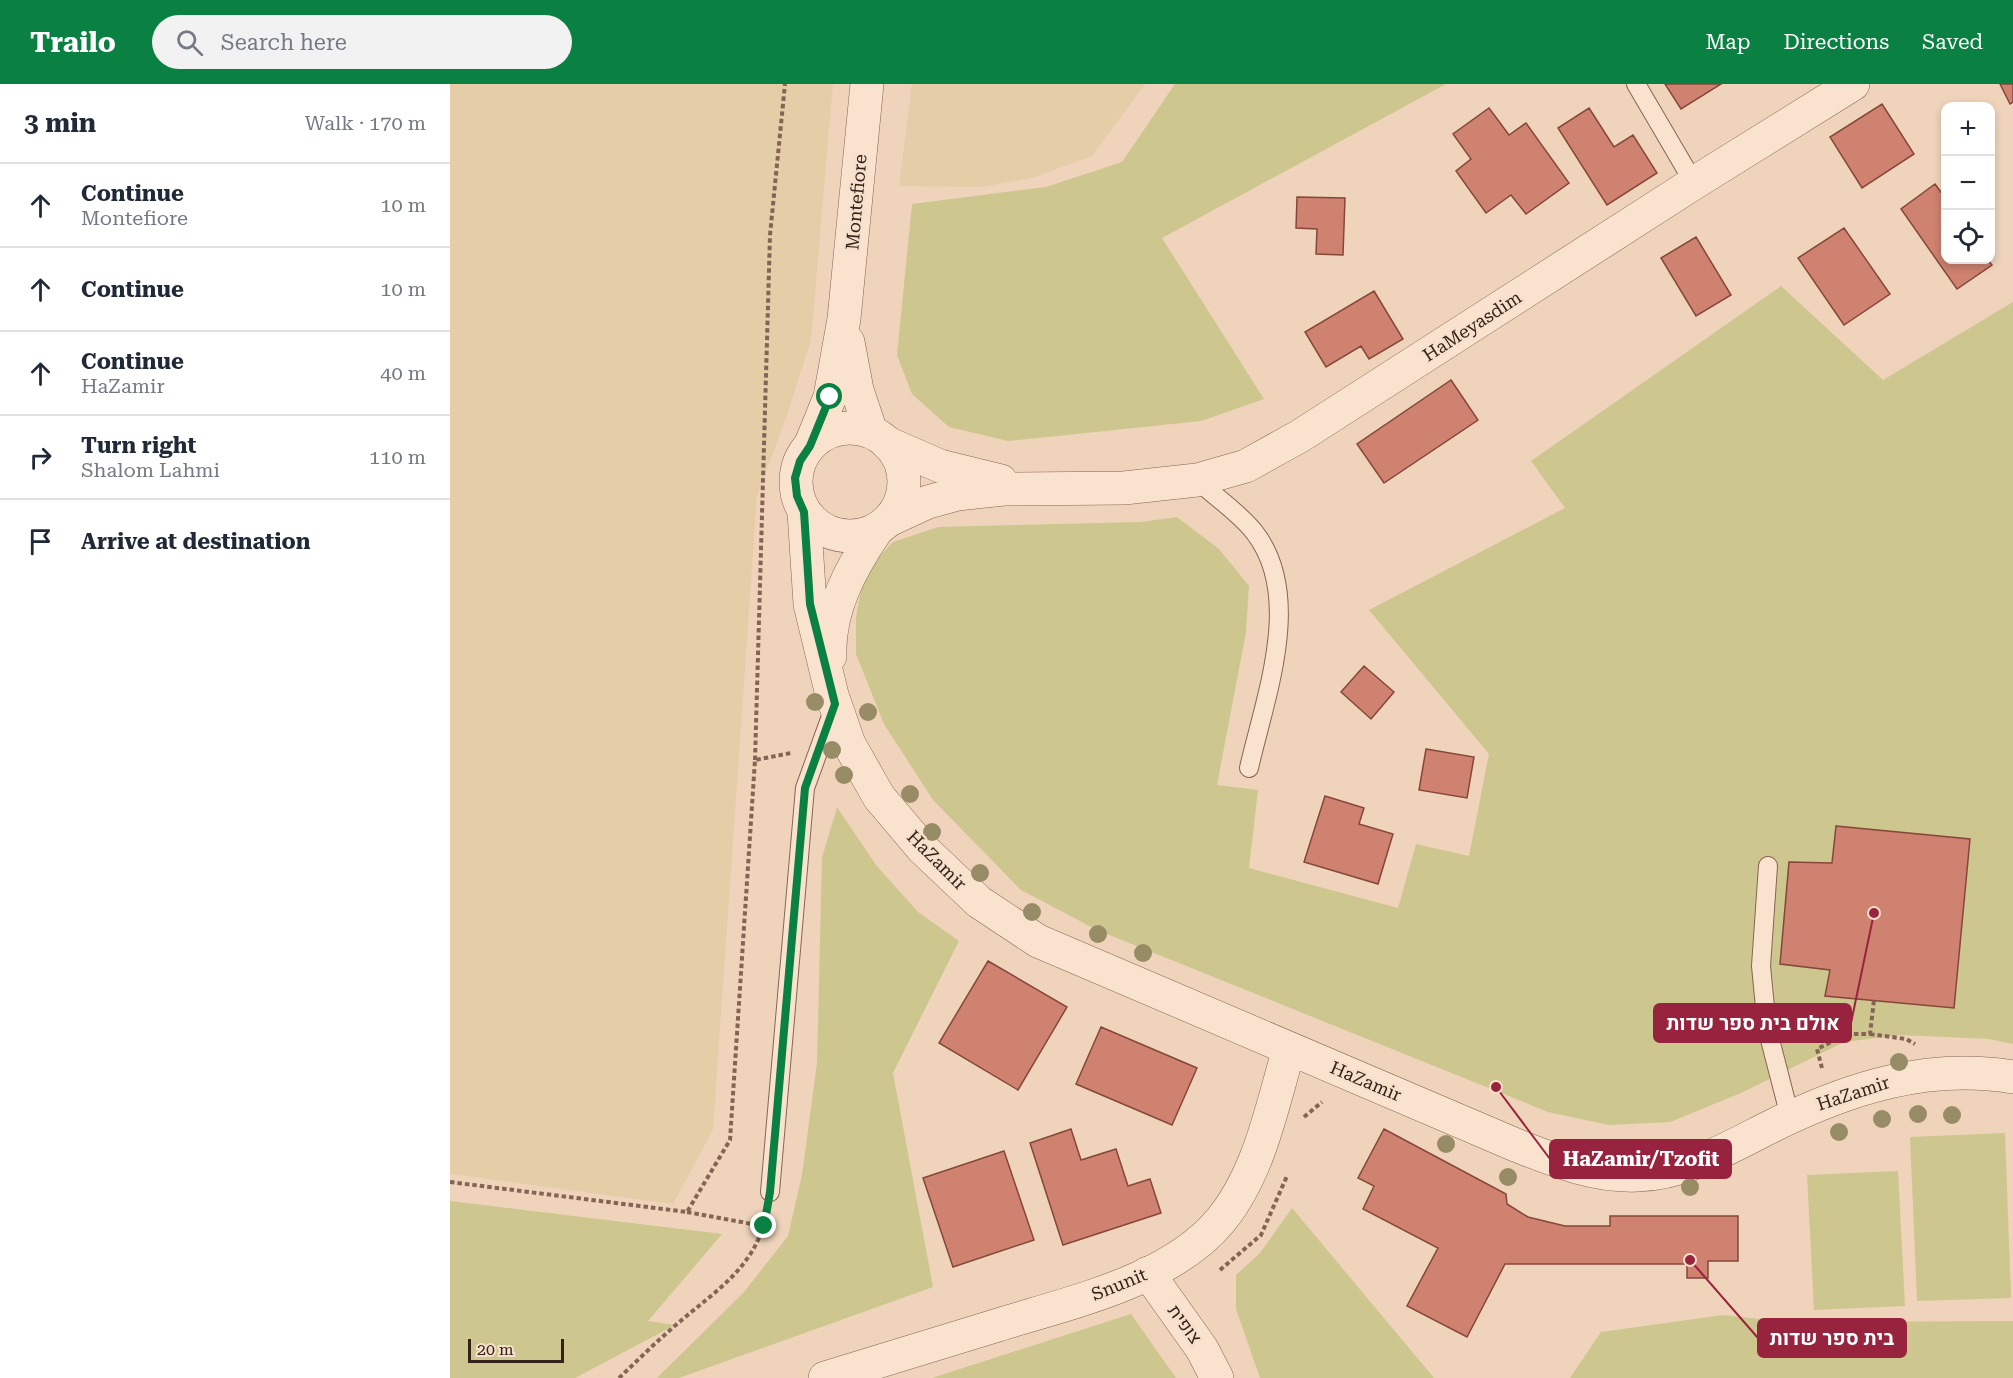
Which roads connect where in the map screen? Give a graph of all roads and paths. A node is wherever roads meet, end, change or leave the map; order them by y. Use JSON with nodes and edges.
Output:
{"nodes":[{"id":1,"x":785,"y":84,"type":"edge"},
{"id":2,"x":867,"y":84,"type":"edge"},
{"id":3,"x":1636,"y":84,"type":"edge"},
{"id":4,"x":1853,"y":84,"type":"edge"},
{"id":5,"x":1694,"y":183,"type":"junction"},
{"id":6,"x":844,"y":320,"type":"junction"},
{"id":7,"x":879,"y":437,"type":"junction"},
{"id":8,"x":810,"y":446,"type":"junction"},
{"id":9,"x":1197,"y":480,"type":"junction"},
{"id":10,"x":1062,"y":490,"type":"junction"},
{"id":11,"x":804,"y":512,"type":"junction"},
{"id":12,"x":883,"y":525,"type":"junction"},
{"id":13,"x":834,"y":699,"type":"junction"},
{"id":14,"x":820,"y":748,"type":"junction"},
{"id":15,"x":755,"y":760,"type":"junction"},
{"id":16,"x":1249,"y":768,"type":"dead end"},
{"id":17,"x":1768,"y":866,"type":"dead end"},
{"id":18,"x":1870,"y":1034,"type":"dead end"},
{"id":19,"x":1289,"y":1048,"type":"junction"},
{"id":20,"x":1918,"y":1052,"type":"dead end"},
{"id":21,"x":2013,"y":1077,"type":"edge"},
{"id":22,"x":1322,"y":1102,"type":"dead end"},
{"id":23,"x":1790,"y":1117,"type":"junction"},
{"id":24,"x":1301,"y":1120,"type":"dead end"},
{"id":25,"x":450,"y":1182,"type":"edge"},
{"id":26,"x":770,"y":1192,"type":"joint"},
{"id":27,"x":687,"y":1212,"type":"junction"},
{"id":28,"x":764,"y":1226,"type":"junction"},
{"id":29,"x":1148,"y":1273,"type":"junction"},
{"id":30,"x":619,"y":1378,"type":"edge"},
{"id":31,"x":825,"y":1378,"type":"edge"},
{"id":32,"x":1217,"y":1378,"type":"edge"}],
"edges":[{"from":1,"to":15,"type":"path"},
{"from":2,"to":6,"type":"street","name":"Montefiore"},
{"from":3,"to":5,"type":"lane"},
{"from":4,"to":5,"type":"street","name":"HaMeyasdim"},
{"from":5,"to":9,"type":"street","name":"HaMeyasdim"},
{"from":6,"to":7,"type":"street","name":"Montefiore"},
{"from":6,"to":8,"type":"street","name":"Montefiore"},
{"from":7,"to":8,"type":"street"},
{"from":7,"to":10,"type":"street","name":"HaMeyasdim"},
{"from":7,"to":12,"type":"street"},
{"from":8,"to":11,"type":"street"},
{"from":9,"to":10,"type":"street","name":"HaMeyasdim"},
{"from":9,"to":16,"type":"lane"},
{"from":10,"to":12,"type":"street","name":"HaMeyasdim"},
{"from":11,"to":12,"type":"street"},
{"from":11,"to":13,"type":"street","name":"HaZamir"},
{"from":12,"to":13,"type":"street","name":"HaZamir"},
{"from":13,"to":14,"type":"lane"},
{"from":13,"to":19,"type":"street","name":"HaZamir"},
{"from":14,"to":15,"type":"path"},
{"from":14,"to":26,"type":"lane"},
{"from":15,"to":27,"type":"path"},
{"from":17,"to":23,"type":"lane"},
{"from":18,"to":20,"type":"path"},
{"from":19,"to":23,"type":"street","name":"HaZamir"},
{"from":19,"to":29,"type":"street","name":"Snunit"},
{"from":21,"to":23,"type":"street","name":"HaZamir"},
{"from":22,"to":24,"type":"path"},
{"from":25,"to":27,"type":"path"},
{"from":26,"to":28,"type":"path"},
{"from":27,"to":28,"type":"path"},
{"from":28,"to":30,"type":"path"},
{"from":29,"to":31,"type":"street","name":"Snunit"},
{"from":29,"to":32,"type":"street","name":"צופית"}]}
